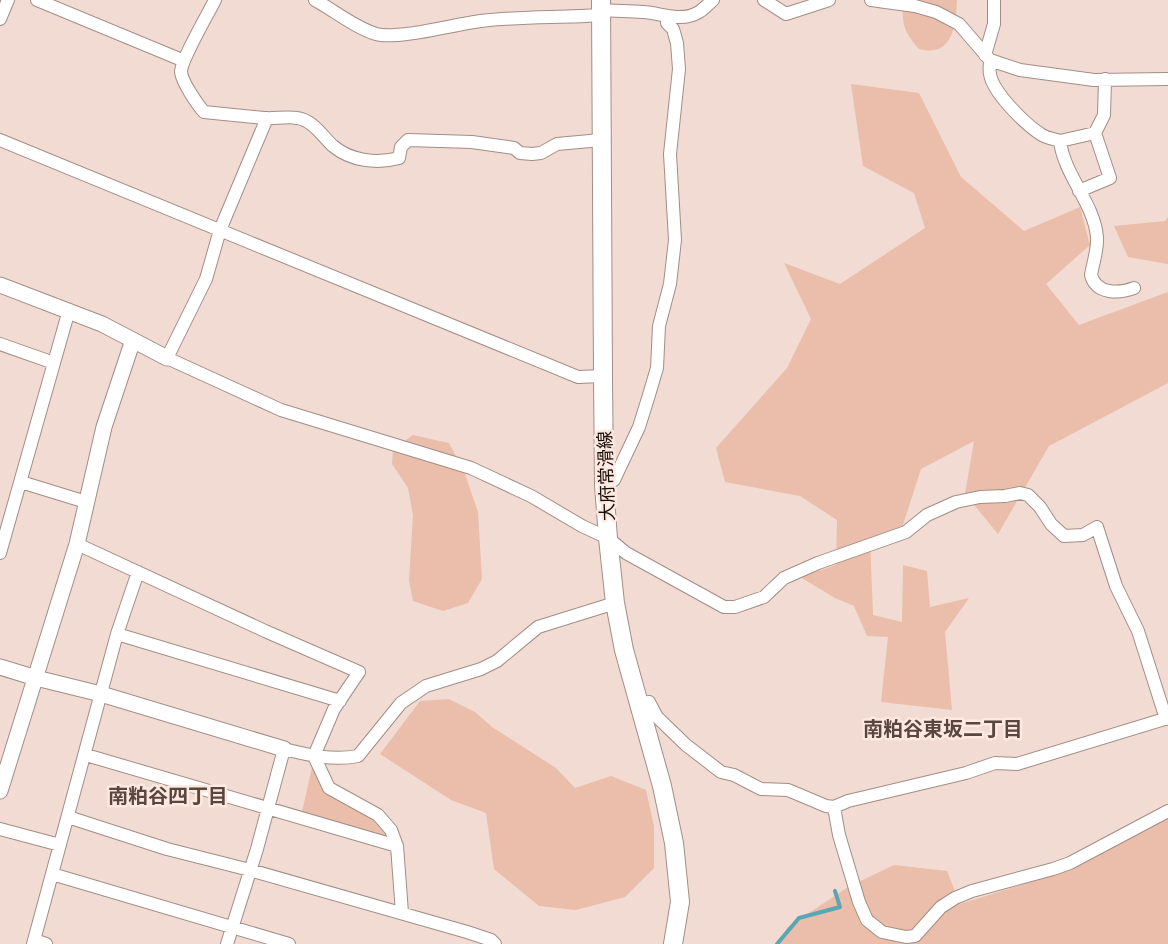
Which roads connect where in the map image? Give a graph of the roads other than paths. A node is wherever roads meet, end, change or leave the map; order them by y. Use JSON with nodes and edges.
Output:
{"nodes":[{"id":1,"x":8,"y":0,"type":"edge"},
{"id":2,"x":37,"y":0,"type":"edge"},
{"id":3,"x":215,"y":0,"type":"edge"},
{"id":4,"x":316,"y":0,"type":"edge"},
{"id":5,"x":764,"y":0,"type":"edge"},
{"id":6,"x":829,"y":0,"type":"edge"},
{"id":7,"x":871,"y":0,"type":"edge"},
{"id":8,"x":994,"y":0,"type":"edge"},
{"id":9,"x":710,"y":1,"type":"edge"},
{"id":10,"x":601,"y":9,"type":"edge"},
{"id":11,"x":667,"y":17,"type":"junction"},
{"id":12,"x":0,"y":19,"type":"edge"},
{"id":13,"x":987,"y":57,"type":"junction"},
{"id":14,"x":183,"y":60,"type":"junction"},
{"id":15,"x":1168,"y":79,"type":"edge"},
{"id":16,"x":1105,"y":80,"type":"junction"},
{"id":17,"x":267,"y":118,"type":"junction"},
{"id":18,"x":1095,"y":133,"type":"junction"},
{"id":19,"x":0,"y":140,"type":"edge"},
{"id":20,"x":601,"y":140,"type":"junction"},
{"id":21,"x":1060,"y":141,"type":"junction"},
{"id":22,"x":1079,"y":191,"type":"junction"},
{"id":23,"x":220,"y":230,"type":"junction"},
{"id":24,"x":0,"y":285,"type":"edge"},
{"id":25,"x":1134,"y":288,"type":"dead end"},
{"id":26,"x":69,"y":310,"type":"junction"},
{"id":27,"x":133,"y":340,"type":"junction"},
{"id":28,"x":0,"y":344,"type":"edge"},
{"id":29,"x":167,"y":358,"type":"junction"},
{"id":30,"x":54,"y":363,"type":"junction"},
{"id":31,"x":603,"y":376,"type":"junction"},
{"id":32,"x":21,"y":482,"type":"junction"},
{"id":33,"x":604,"y":485,"type":"junction"},
{"id":34,"x":87,"y":502,"type":"junction"},
{"id":35,"x":608,"y":538,"type":"junction"},
{"id":36,"x":77,"y":544,"type":"junction"},
{"id":37,"x":0,"y":553,"type":"edge"},
{"id":38,"x":138,"y":572,"type":"junction"},
{"id":39,"x":615,"y":603,"type":"junction"},
{"id":40,"x":117,"y":634,"type":"junction"},
{"id":41,"x":0,"y":667,"type":"edge"},
{"id":42,"x":36,"y":678,"type":"junction"},
{"id":43,"x":101,"y":694,"type":"junction"},
{"id":44,"x":340,"y":701,"type":"junction"},
{"id":45,"x":639,"y":704,"type":"junction"},
{"id":46,"x":1167,"y":719,"type":"edge"},
{"id":47,"x":284,"y":749,"type":"junction"},
{"id":48,"x":86,"y":755,"type":"junction"},
{"id":49,"x":314,"y":756,"type":"junction"},
{"id":50,"x":0,"y":790,"type":"edge"},
{"id":51,"x":834,"y":807,"type":"junction"},
{"id":52,"x":268,"y":810,"type":"junction"},
{"id":53,"x":1168,"y":811,"type":"edge"},
{"id":54,"x":68,"y":817,"type":"junction"},
{"id":55,"x":0,"y":829,"type":"edge"},
{"id":56,"x":60,"y":845,"type":"junction"},
{"id":57,"x":398,"y":846,"type":"junction"},
{"id":58,"x":250,"y":870,"type":"junction"},
{"id":59,"x":52,"y":874,"type":"junction"},
{"id":60,"x":402,"y":913,"type":"junction"},
{"id":61,"x":232,"y":927,"type":"junction"},
{"id":62,"x":903,"y":940,"type":"edge"},
{"id":63,"x":38,"y":943,"type":"edge"},
{"id":64,"x":227,"y":944,"type":"edge"},
{"id":65,"x":289,"y":944,"type":"edge"},
{"id":66,"x":495,"y":944,"type":"edge"},
{"id":67,"x":674,"y":944,"type":"edge"}],
"edges":[{"from":1,"to":12,"type":"street"},
{"from":2,"to":14,"type":"street"},
{"from":3,"to":14,"type":"street"},
{"from":4,"to":10,"type":"street"},
{"from":5,"to":6,"type":"street"},
{"from":7,"to":13,"type":"street"},
{"from":8,"to":13,"type":"street"},
{"from":9,"to":11,"type":"street"},
{"from":10,"to":11,"type":"street"},
{"from":10,"to":20,"type":"main road","name":"大府常滑線"},
{"from":11,"to":33,"type":"street"},
{"from":13,"to":16,"type":"street"},
{"from":13,"to":21,"type":"street"},
{"from":14,"to":17,"type":"street"},
{"from":15,"to":16,"type":"street"},
{"from":16,"to":18,"type":"street"},
{"from":17,"to":20,"type":"street"},
{"from":17,"to":23,"type":"street"},
{"from":18,"to":21,"type":"street"},
{"from":18,"to":22,"type":"street"},
{"from":19,"to":23,"type":"street"},
{"from":20,"to":31,"type":"main road","name":"大府常滑線"},
{"from":21,"to":22,"type":"street"},
{"from":22,"to":25,"type":"street"},
{"from":23,"to":29,"type":"street"},
{"from":23,"to":31,"type":"street"},
{"from":24,"to":26,"type":"street"},
{"from":26,"to":27,"type":"street"},
{"from":26,"to":30,"type":"street"},
{"from":27,"to":29,"type":"street"},
{"from":27,"to":34,"type":"street"},
{"from":28,"to":30,"type":"street"},
{"from":29,"to":35,"type":"street"},
{"from":30,"to":32,"type":"street"},
{"from":31,"to":33,"type":"main road","name":"大府常滑線"},
{"from":32,"to":34,"type":"street"},
{"from":32,"to":37,"type":"street"},
{"from":33,"to":35,"type":"main road","name":"大府常滑線"},
{"from":34,"to":36,"type":"street"},
{"from":35,"to":39,"type":"main road","name":"大府常滑線"},
{"from":35,"to":46,"type":"street"},
{"from":36,"to":38,"type":"street"},
{"from":36,"to":42,"type":"street"},
{"from":38,"to":40,"type":"street"},
{"from":38,"to":44,"type":"street"},
{"from":39,"to":45,"type":"main road","name":"大府常滑線"},
{"from":39,"to":49,"type":"street"},
{"from":40,"to":43,"type":"street"},
{"from":40,"to":44,"type":"street"},
{"from":41,"to":42,"type":"street"},
{"from":42,"to":43,"type":"street"},
{"from":42,"to":50,"type":"street"},
{"from":43,"to":47,"type":"street"},
{"from":43,"to":48,"type":"street"},
{"from":44,"to":49,"type":"street"},
{"from":45,"to":51,"type":"street"},
{"from":45,"to":67,"type":"main road","name":"大府常滑線"},
{"from":46,"to":51,"type":"street"},
{"from":47,"to":49,"type":"street"},
{"from":47,"to":52,"type":"street"},
{"from":48,"to":52,"type":"street"},
{"from":48,"to":54,"type":"street"},
{"from":49,"to":57,"type":"street"},
{"from":51,"to":62,"type":"street"},
{"from":52,"to":57,"type":"street"},
{"from":52,"to":58,"type":"street"},
{"from":53,"to":62,"type":"street"},
{"from":54,"to":56,"type":"street"},
{"from":54,"to":58,"type":"street"},
{"from":55,"to":56,"type":"street"},
{"from":56,"to":59,"type":"street"},
{"from":57,"to":60,"type":"street"},
{"from":58,"to":60,"type":"street"},
{"from":58,"to":61,"type":"street"},
{"from":59,"to":61,"type":"street"},
{"from":59,"to":63,"type":"street"},
{"from":60,"to":66,"type":"street"},
{"from":61,"to":64,"type":"street"},
{"from":61,"to":65,"type":"street"}]}
